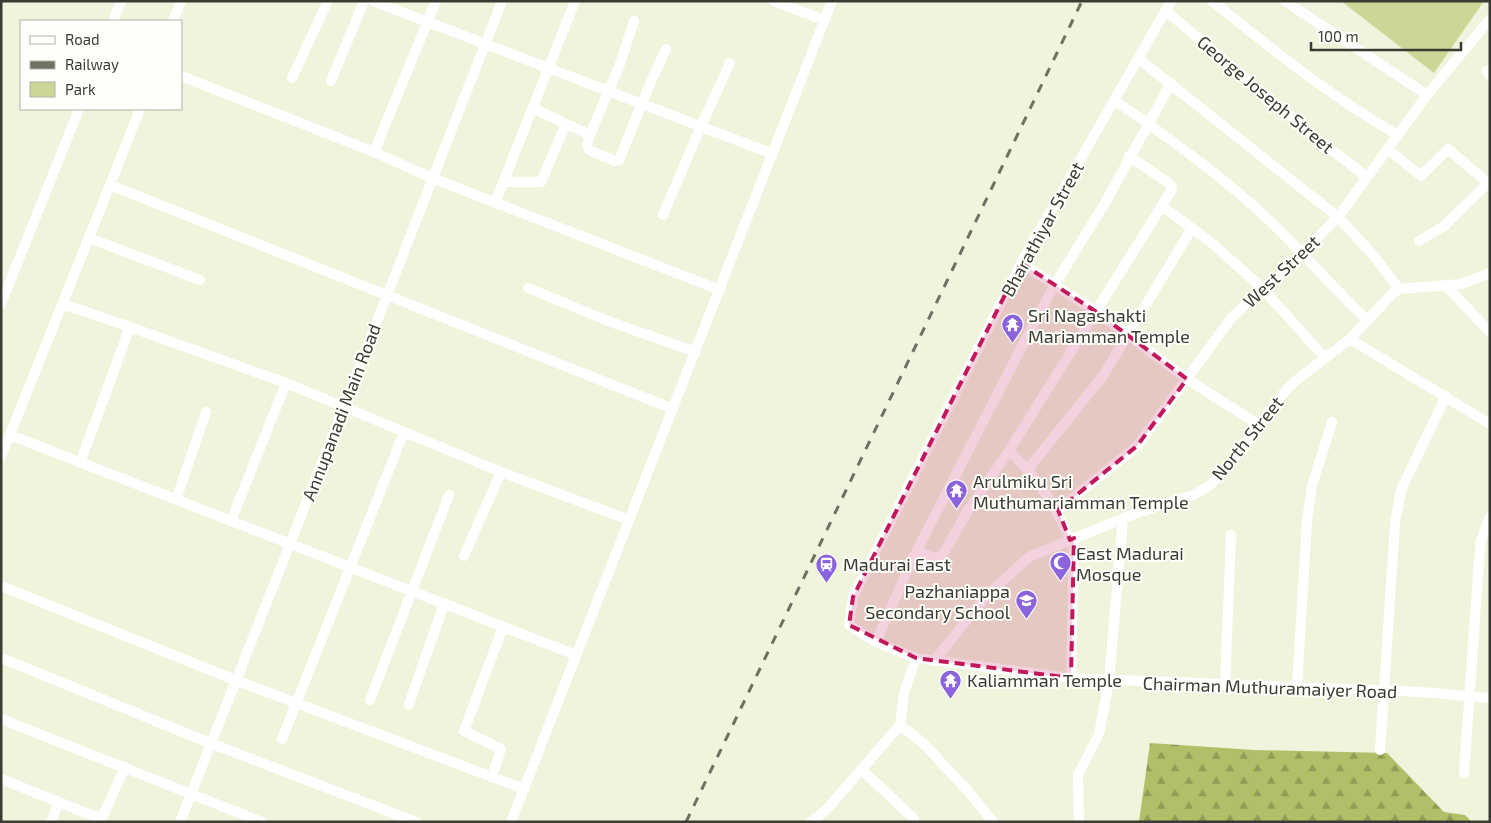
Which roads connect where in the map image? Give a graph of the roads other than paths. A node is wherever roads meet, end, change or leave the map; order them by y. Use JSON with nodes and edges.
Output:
{"nodes":[{"id":1,"x":121,"y":1,"type":"edge"},
{"id":2,"x":181,"y":1,"type":"edge"},
{"id":3,"x":328,"y":1,"type":"edge"},
{"id":4,"x":364,"y":1,"type":"edge"},
{"id":5,"x":373,"y":1,"type":"edge"},
{"id":6,"x":436,"y":1,"type":"edge"},
{"id":7,"x":502,"y":1,"type":"edge"},
{"id":8,"x":575,"y":1,"type":"edge"},
{"id":9,"x":774,"y":1,"type":"edge"},
{"id":10,"x":832,"y":1,"type":"edge"},
{"id":11,"x":1171,"y":1,"type":"edge"},
{"id":12,"x":1212,"y":1,"type":"edge"},
{"id":13,"x":1285,"y":1,"type":"edge"},
{"id":14,"x":1166,"y":11,"type":"junction"},
{"id":15,"x":1490,"y":19,"type":"edge"},
{"id":16,"x":113,"y":20,"type":"edge"},
{"id":17,"x":174,"y":20,"type":"edge"},
{"id":18,"x":824,"y":20,"type":"junction"},
{"id":19,"x":634,"y":21,"type":"dead end"},
{"id":20,"x":428,"y":22,"type":"junction"},
{"id":21,"x":485,"y":45,"type":"junction"},
{"id":22,"x":666,"y":49,"type":"dead end"},
{"id":23,"x":1139,"y":59,"type":"junction"},
{"id":24,"x":730,"y":63,"type":"dead end"},
{"id":25,"x":549,"y":69,"type":"junction"},
{"id":26,"x":182,"y":76,"type":"edge"},
{"id":27,"x":292,"y":78,"type":"dead end"},
{"id":28,"x":331,"y":81,"type":"dead end"},
{"id":29,"x":1171,"y":83,"type":"junction"},
{"id":30,"x":608,"y":91,"type":"junction"},
{"id":31,"x":1427,"y":95,"type":"junction"},
{"id":32,"x":1114,"y":100,"type":"junction"},
{"id":33,"x":642,"y":104,"type":"junction"},
{"id":34,"x":533,"y":108,"type":"junction"},
{"id":35,"x":78,"y":110,"type":"edge"},
{"id":36,"x":140,"y":110,"type":"edge"},
{"id":37,"x":566,"y":124,"type":"junction"},
{"id":38,"x":1148,"y":124,"type":"junction"},
{"id":39,"x":700,"y":126,"type":"junction"},
{"id":40,"x":590,"y":135,"type":"junction"},
{"id":41,"x":1398,"y":135,"type":"junction"},
{"id":42,"x":1388,"y":149,"type":"junction"},
{"id":43,"x":374,"y":152,"type":"junction"},
{"id":44,"x":773,"y":154,"type":"junction"},
{"id":45,"x":1129,"y":156,"type":"junction"},
{"id":46,"x":1368,"y":177,"type":"junction"},
{"id":47,"x":432,"y":178,"type":"junction"},
{"id":48,"x":503,"y":182,"type":"junction"},
{"id":49,"x":1489,"y":183,"type":"edge"},
{"id":50,"x":110,"y":185,"type":"junction"},
{"id":51,"x":495,"y":202,"type":"junction"},
{"id":52,"x":1162,"y":206,"type":"junction"},
{"id":53,"x":663,"y":216,"type":"dead end"},
{"id":54,"x":1338,"y":217,"type":"junction"},
{"id":55,"x":1192,"y":228,"type":"junction"},
{"id":56,"x":89,"y":238,"type":"junction"},
{"id":57,"x":1419,"y":241,"type":"dead end"},
{"id":58,"x":1302,"y":253,"type":"junction"},
{"id":59,"x":1021,"y":263,"type":"junction"},
{"id":60,"x":1490,"y":273,"type":"edge"},
{"id":61,"x":200,"y":280,"type":"dead end"},
{"id":62,"x":1055,"y":284,"type":"junction"},
{"id":63,"x":1446,"y":286,"type":"junction"},
{"id":64,"x":528,"y":288,"type":"dead end"},
{"id":65,"x":1262,"y":288,"type":"junction"},
{"id":66,"x":1399,"y":289,"type":"junction"},
{"id":67,"x":720,"y":290,"type":"junction"},
{"id":68,"x":387,"y":294,"type":"junction"},
{"id":69,"x":1,"y":304,"type":"edge"},
{"id":70,"x":63,"y":304,"type":"junction"},
{"id":71,"x":1096,"y":311,"type":"junction"},
{"id":72,"x":1366,"y":319,"type":"junction"},
{"id":73,"x":130,"y":327,"type":"junction"},
{"id":74,"x":1490,"y":332,"type":"edge"},
{"id":75,"x":1128,"y":337,"type":"junction"},
{"id":76,"x":1350,"y":339,"type":"junction"},
{"id":77,"x":696,"y":352,"type":"junction"},
{"id":78,"x":1325,"y":358,"type":"junction"},
{"id":79,"x":1187,"y":379,"type":"junction"},
{"id":80,"x":286,"y":383,"type":"junction"},
{"id":81,"x":1446,"y":396,"type":"junction"},
{"id":82,"x":344,"y":407,"type":"junction"},
{"id":83,"x":673,"y":409,"type":"junction"},
{"id":84,"x":206,"y":412,"type":"dead end"},
{"id":85,"x":1488,"y":419,"type":"edge"},
{"id":86,"x":1332,"y":422,"type":"dead end"},
{"id":87,"x":1259,"y":424,"type":"junction"},
{"id":88,"x":404,"y":432,"type":"junction"},
{"id":89,"x":10,"y":436,"type":"junction"},
{"id":90,"x":1009,"y":451,"type":"junction"},
{"id":91,"x":1,"y":458,"type":"edge"},
{"id":92,"x":80,"y":463,"type":"junction"},
{"id":93,"x":1028,"y":469,"type":"junction"},
{"id":94,"x":501,"y":472,"type":"junction"},
{"id":95,"x":449,"y":495,"type":"dead end"},
{"id":96,"x":176,"y":500,"type":"junction"},
{"id":97,"x":1058,"y":510,"type":"junction"},
{"id":98,"x":1490,"y":517,"type":"edge"},
{"id":99,"x":1123,"y":518,"type":"junction"},
{"id":100,"x":629,"y":520,"type":"junction"},
{"id":101,"x":231,"y":521,"type":"junction"},
{"id":102,"x":1231,"y":535,"type":"dead end"},
{"id":103,"x":1072,"y":539,"type":"junction"},
{"id":104,"x":290,"y":544,"type":"junction"},
{"id":105,"x":917,"y":550,"type":"junction"},
{"id":106,"x":464,"y":556,"type":"dead end"},
{"id":107,"x":351,"y":568,"type":"junction"},
{"id":108,"x":1,"y":586,"type":"edge"},
{"id":109,"x":413,"y":592,"type":"junction"},
{"id":110,"x":444,"y":604,"type":"junction"},
{"id":111,"x":848,"y":625,"type":"joint"},
{"id":112,"x":503,"y":627,"type":"junction"},
{"id":113,"x":876,"y":642,"type":"junction"},
{"id":114,"x":576,"y":655,"type":"junction"},
{"id":115,"x":1,"y":658,"type":"edge"},
{"id":116,"x":916,"y":658,"type":"junction"},
{"id":117,"x":934,"y":661,"type":"junction"},
{"id":118,"x":1071,"y":678,"type":"junction"},
{"id":119,"x":236,"y":680,"type":"junction"},
{"id":120,"x":1109,"y":681,"type":"junction"},
{"id":121,"x":1225,"y":685,"type":"junction"},
{"id":122,"x":1297,"y":687,"type":"junction"},
{"id":123,"x":1385,"y":692,"type":"junction"},
{"id":124,"x":1470,"y":697,"type":"junction"},
{"id":125,"x":1490,"y":698,"type":"edge"},
{"id":126,"x":370,"y":700,"type":"dead end"},
{"id":127,"x":296,"y":703,"type":"junction"},
{"id":128,"x":409,"y":704,"type":"dead end"},
{"id":129,"x":1,"y":719,"type":"edge"},
{"id":130,"x":900,"y":725,"type":"junction"},
{"id":131,"x":282,"y":739,"type":"dead end"},
{"id":132,"x":210,"y":743,"type":"junction"},
{"id":133,"x":1380,"y":750,"type":"dead end"},
{"id":134,"x":125,"y":767,"type":"junction"},
{"id":135,"x":862,"y":770,"type":"junction"},
{"id":136,"x":1464,"y":773,"type":"dead end"},
{"id":137,"x":492,"y":777,"type":"junction"},
{"id":138,"x":1,"y":779,"type":"edge"},
{"id":139,"x":524,"y":790,"type":"junction"},
{"id":140,"x":190,"y":795,"type":"junction"},
{"id":141,"x":59,"y":802,"type":"junction"},
{"id":142,"x":914,"y":819,"type":"dead end"},
{"id":143,"x":101,"y":821,"type":"edge"},
{"id":144,"x":51,"y":822,"type":"edge"},
{"id":145,"x":180,"y":822,"type":"edge"},
{"id":146,"x":262,"y":822,"type":"edge"},
{"id":147,"x":416,"y":822,"type":"edge"},
{"id":148,"x":511,"y":822,"type":"edge"},
{"id":149,"x":811,"y":822,"type":"edge"},
{"id":150,"x":993,"y":822,"type":"edge"},
{"id":151,"x":1079,"y":822,"type":"edge"}],
"edges":[{"from":1,"to":16,"type":"street"},
{"from":2,"to":17,"type":"street"},
{"from":3,"to":27,"type":"street"},
{"from":4,"to":28,"type":"street"},
{"from":5,"to":20,"type":"street"},
{"from":6,"to":20,"type":"street"},
{"from":7,"to":21,"type":"street","name":"Annupanadi Main Road"},
{"from":8,"to":25,"type":"street"},
{"from":9,"to":18,"type":"street"},
{"from":10,"to":18,"type":"street"},
{"from":11,"to":14,"type":"street","name":"Bharathiyar Street"},
{"from":12,"to":41,"type":"street"},
{"from":13,"to":31,"type":"street"},
{"from":14,"to":23,"type":"street","name":"Bharathiyar Street"},
{"from":14,"to":46,"type":"street","name":"George Joseph Street"},
{"from":15,"to":31,"type":"street","name":"West Street"},
{"from":18,"to":44,"type":"street"},
{"from":19,"to":30,"type":"street"},
{"from":20,"to":21,"type":"street"},
{"from":20,"to":43,"type":"street"},
{"from":21,"to":25,"type":"street"},
{"from":21,"to":47,"type":"street","name":"Annupanadi Main Road"},
{"from":22,"to":33,"type":"street"},
{"from":23,"to":29,"type":"street"},
{"from":23,"to":32,"type":"street","name":"Bharathiyar Street"},
{"from":24,"to":39,"type":"street"},
{"from":25,"to":30,"type":"street"},
{"from":25,"to":34,"type":"street"},
{"from":26,"to":43,"type":"street"},
{"from":29,"to":38,"type":"street"},
{"from":29,"to":54,"type":"street"},
{"from":30,"to":33,"type":"street"},
{"from":30,"to":40,"type":"street"},
{"from":31,"to":41,"type":"street","name":"West Street"},
{"from":32,"to":38,"type":"street"},
{"from":32,"to":59,"type":"street","name":"Bharathiyar Street"},
{"from":33,"to":39,"type":"street"},
{"from":33,"to":40,"type":"street"},
{"from":34,"to":37,"type":"street"},
{"from":34,"to":48,"type":"street"},
{"from":35,"to":69,"type":"street"},
{"from":36,"to":50,"type":"street"},
{"from":37,"to":40,"type":"street"},
{"from":37,"to":48,"type":"street"},
{"from":38,"to":45,"type":"street"},
{"from":38,"to":58,"type":"street"},
{"from":39,"to":44,"type":"street"},
{"from":39,"to":53,"type":"street"},
{"from":41,"to":42,"type":"street","name":"West Street"},
{"from":42,"to":46,"type":"street","name":"West Street"},
{"from":42,"to":49,"type":"street"},
{"from":43,"to":47,"type":"street"},
{"from":44,"to":67,"type":"street"},
{"from":45,"to":52,"type":"street"},
{"from":45,"to":62,"type":"street"},
{"from":46,"to":54,"type":"street","name":"West Street"},
{"from":47,"to":51,"type":"street"},
{"from":47,"to":68,"type":"street","name":"Annupanadi Main Road"},
{"from":48,"to":51,"type":"street"},
{"from":49,"to":57,"type":"street"},
{"from":50,"to":56,"type":"street"},
{"from":50,"to":68,"type":"street"},
{"from":51,"to":67,"type":"street"},
{"from":52,"to":55,"type":"street"},
{"from":52,"to":71,"type":"street"},
{"from":54,"to":58,"type":"street","name":"West Street"},
{"from":54,"to":66,"type":"street"},
{"from":55,"to":65,"type":"street"},
{"from":55,"to":75,"type":"street"},
{"from":56,"to":61,"type":"street"},
{"from":56,"to":70,"type":"street"},
{"from":58,"to":65,"type":"street","name":"West Street"},
{"from":58,"to":72,"type":"street"},
{"from":59,"to":62,"type":"street"},
{"from":59,"to":111,"type":"street","name":"Bharathiyar Street"},
{"from":60,"to":63,"type":"street"},
{"from":62,"to":71,"type":"street"},
{"from":62,"to":105,"type":"street"},
{"from":63,"to":66,"type":"street"},
{"from":63,"to":74,"type":"street"},
{"from":64,"to":77,"type":"street"},
{"from":65,"to":78,"type":"street"},
{"from":65,"to":79,"type":"street","name":"West Street"},
{"from":66,"to":72,"type":"street","name":"North Street"},
{"from":67,"to":77,"type":"street"},
{"from":68,"to":82,"type":"street","name":"Annupanadi Main Road"},
{"from":68,"to":83,"type":"street"},
{"from":70,"to":73,"type":"street"},
{"from":70,"to":89,"type":"street"},
{"from":71,"to":75,"type":"street"},
{"from":71,"to":90,"type":"street"},
{"from":72,"to":76,"type":"street","name":"North Street"},
{"from":73,"to":80,"type":"street"},
{"from":73,"to":92,"type":"street"},
{"from":75,"to":79,"type":"street"},
{"from":75,"to":93,"type":"street"},
{"from":76,"to":78,"type":"street","name":"North Street"},
{"from":76,"to":81,"type":"street"},
{"from":77,"to":83,"type":"street"},
{"from":78,"to":87,"type":"street","name":"North Street"},
{"from":79,"to":87,"type":"street"},
{"from":79,"to":97,"type":"street","name":"West Street"},
{"from":80,"to":82,"type":"street"},
{"from":80,"to":101,"type":"street"},
{"from":81,"to":85,"type":"street"},
{"from":81,"to":123,"type":"street"},
{"from":82,"to":88,"type":"street"},
{"from":82,"to":104,"type":"street","name":"Annupanadi Main Road"},
{"from":83,"to":100,"type":"street"},
{"from":84,"to":96,"type":"street"},
{"from":86,"to":122,"type":"street"},
{"from":87,"to":99,"type":"street","name":"North Street"},
{"from":88,"to":94,"type":"street"},
{"from":88,"to":107,"type":"street"},
{"from":89,"to":91,"type":"street"},
{"from":89,"to":92,"type":"street"},
{"from":90,"to":93,"type":"street"},
{"from":90,"to":105,"type":"street"},
{"from":92,"to":96,"type":"street"},
{"from":93,"to":97,"type":"street"},
{"from":94,"to":100,"type":"street"},
{"from":94,"to":106,"type":"street"},
{"from":95,"to":109,"type":"street"},
{"from":96,"to":101,"type":"street"},
{"from":97,"to":103,"type":"street"},
{"from":98,"to":124,"type":"street"},
{"from":99,"to":103,"type":"street","name":"North Street"},
{"from":99,"to":120,"type":"street"},
{"from":100,"to":114,"type":"street"},
{"from":101,"to":104,"type":"street"},
{"from":102,"to":121,"type":"street"},
{"from":103,"to":117,"type":"street","name":"North Street"},
{"from":103,"to":118,"type":"street"},
{"from":104,"to":107,"type":"street"},
{"from":104,"to":119,"type":"street","name":"Annupanadi Main Road"},
{"from":105,"to":113,"type":"street"},
{"from":107,"to":109,"type":"street"},
{"from":107,"to":127,"type":"street"},
{"from":108,"to":119,"type":"street"},
{"from":109,"to":110,"type":"street"},
{"from":109,"to":126,"type":"street"},
{"from":110,"to":112,"type":"street"},
{"from":110,"to":128,"type":"street"},
{"from":111,"to":113,"type":"street","name":"Chairman Muthuramaiyer Road"},
{"from":112,"to":114,"type":"street"},
{"from":112,"to":137,"type":"street"},
{"from":113,"to":116,"type":"street","name":"Chairman Muthuramaiyer Road"},
{"from":114,"to":139,"type":"street"},
{"from":115,"to":132,"type":"street"},
{"from":116,"to":117,"type":"street","name":"Chairman Muthuramaiyer Road"},
{"from":116,"to":130,"type":"street"},
{"from":117,"to":118,"type":"street","name":"Chairman Muthuramaiyer Road"},
{"from":118,"to":120,"type":"street","name":"Chairman Muthuramaiyer Road"},
{"from":119,"to":127,"type":"street"},
{"from":119,"to":132,"type":"street","name":"Annupanadi Main Road"},
{"from":120,"to":121,"type":"street","name":"Chairman Muthuramaiyer Road"},
{"from":120,"to":151,"type":"street"},
{"from":121,"to":122,"type":"street","name":"Chairman Muthuramaiyer Road"},
{"from":122,"to":123,"type":"street","name":"Chairman Muthuramaiyer Road"},
{"from":123,"to":124,"type":"street","name":"Chairman Muthuramaiyer Road"},
{"from":123,"to":133,"type":"street"},
{"from":124,"to":125,"type":"street","name":"Chairman Muthuramaiyer Road"},
{"from":124,"to":136,"type":"street"},
{"from":127,"to":131,"type":"street"},
{"from":127,"to":137,"type":"street"},
{"from":129,"to":134,"type":"street"},
{"from":130,"to":135,"type":"street"},
{"from":130,"to":150,"type":"street"},
{"from":132,"to":140,"type":"street","name":"Annupanadi Main Road"},
{"from":132,"to":147,"type":"street"},
{"from":134,"to":140,"type":"street"},
{"from":134,"to":143,"type":"street"},
{"from":135,"to":142,"type":"street"},
{"from":135,"to":149,"type":"street"},
{"from":137,"to":139,"type":"street"},
{"from":138,"to":141,"type":"street"},
{"from":139,"to":148,"type":"street"},
{"from":140,"to":145,"type":"street","name":"Annupanadi Main Road"},
{"from":140,"to":146,"type":"street"},
{"from":141,"to":143,"type":"street"},
{"from":141,"to":144,"type":"street"}]}
